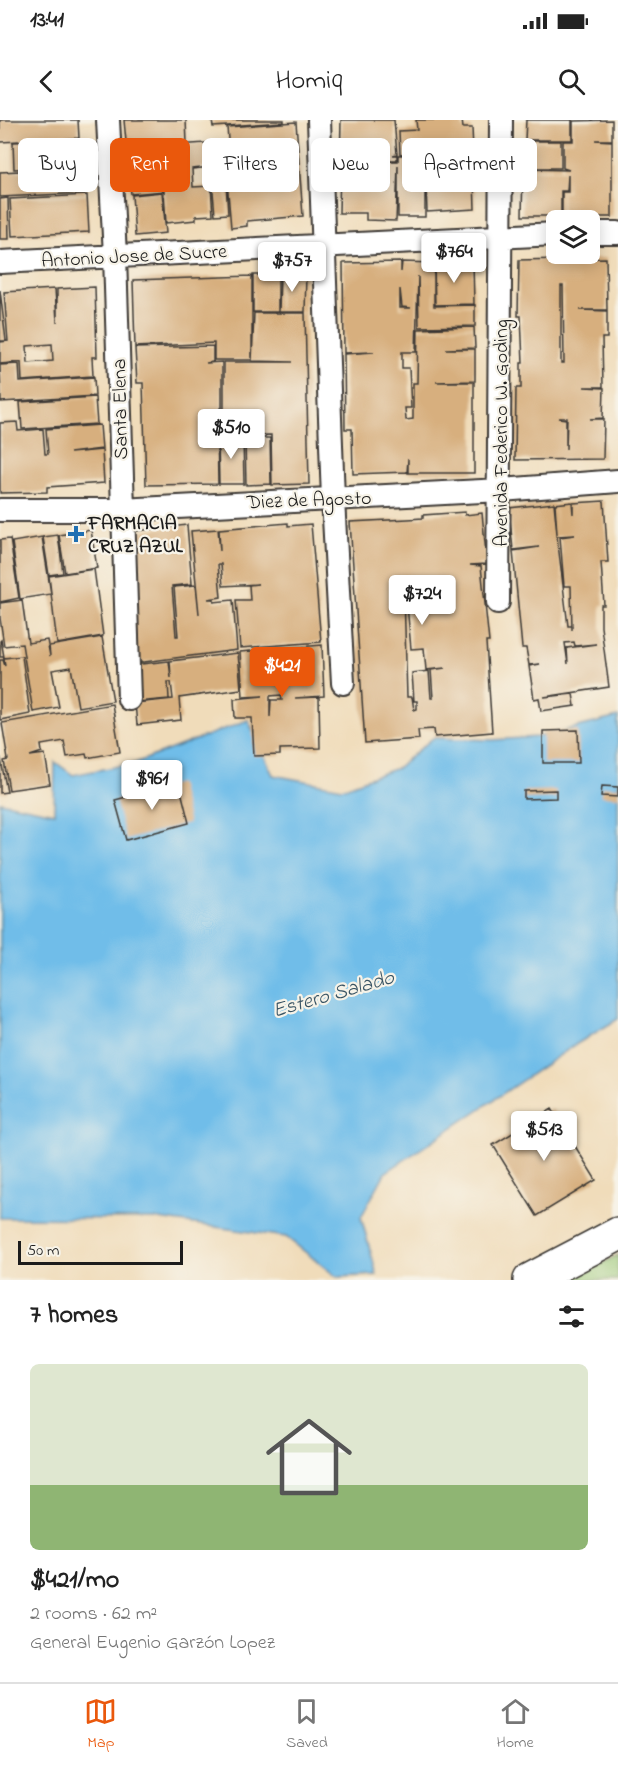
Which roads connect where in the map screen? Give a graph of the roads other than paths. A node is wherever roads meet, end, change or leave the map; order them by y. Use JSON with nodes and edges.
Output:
{"nodes":[{"id":1,"x":108,"y":120,"type":"edge"},
{"id":2,"x":319,"y":120,"type":"edge"},
{"id":3,"x":501,"y":120,"type":"edge"},
{"id":4,"x":600,"y":233,"type":"edge"},
{"id":5,"x":618,"y":233,"type":"edge"},
{"id":6,"x":546,"y":234,"type":"edge"},
{"id":7,"x":501,"y":235,"type":"junction"},
{"id":8,"x":324,"y":245,"type":"junction"},
{"id":9,"x":115,"y":256,"type":"junction"},
{"id":10,"x":0,"y":262,"type":"edge"},
{"id":11,"x":618,"y":481,"type":"edge"},
{"id":12,"x":501,"y":490,"type":"junction"},
{"id":13,"x":333,"y":499,"type":"junction"},
{"id":14,"x":0,"y":510,"type":"edge"},
{"id":15,"x":121,"y":510,"type":"junction"},
{"id":16,"x":498,"y":602,"type":"dead end"},
{"id":17,"x":343,"y":683,"type":"dead end"},
{"id":18,"x":129,"y":699,"type":"dead end"},
{"id":19,"x":618,"y":1234,"type":"edge"},
{"id":20,"x":530,"y":1280,"type":"edge"}],
"edges":[{"from":1,"to":9,"type":"street","name":"Santa Elena"},
{"from":2,"to":8,"type":"street"},
{"from":3,"to":7,"type":"street","name":"Avenida Federico W. Goding"},
{"from":4,"to":5,"type":"street"},
{"from":6,"to":7,"type":"street","name":"Antonio Jose de Sucre"},
{"from":7,"to":8,"type":"street","name":"Antonio Jose de Sucre"},
{"from":7,"to":12,"type":"street","name":"Avenida Federico W. Goding"},
{"from":8,"to":9,"type":"street","name":"Antonio Jose de Sucre"},
{"from":8,"to":13,"type":"street"},
{"from":9,"to":10,"type":"street","name":"Antonio Jose de Sucre"},
{"from":9,"to":15,"type":"street","name":"Santa Elena"},
{"from":11,"to":12,"type":"street","name":"Diez de Agosto"},
{"from":12,"to":13,"type":"street","name":"Diez de Agosto"},
{"from":12,"to":16,"type":"street","name":"Avenida Federico W. Goding"},
{"from":13,"to":15,"type":"street","name":"Diez de Agosto"},
{"from":13,"to":17,"type":"street"},
{"from":14,"to":15,"type":"street","name":"Diez de Agosto"},
{"from":15,"to":18,"type":"street","name":"Santa Elena"},
{"from":19,"to":20,"type":"main road"}]}
